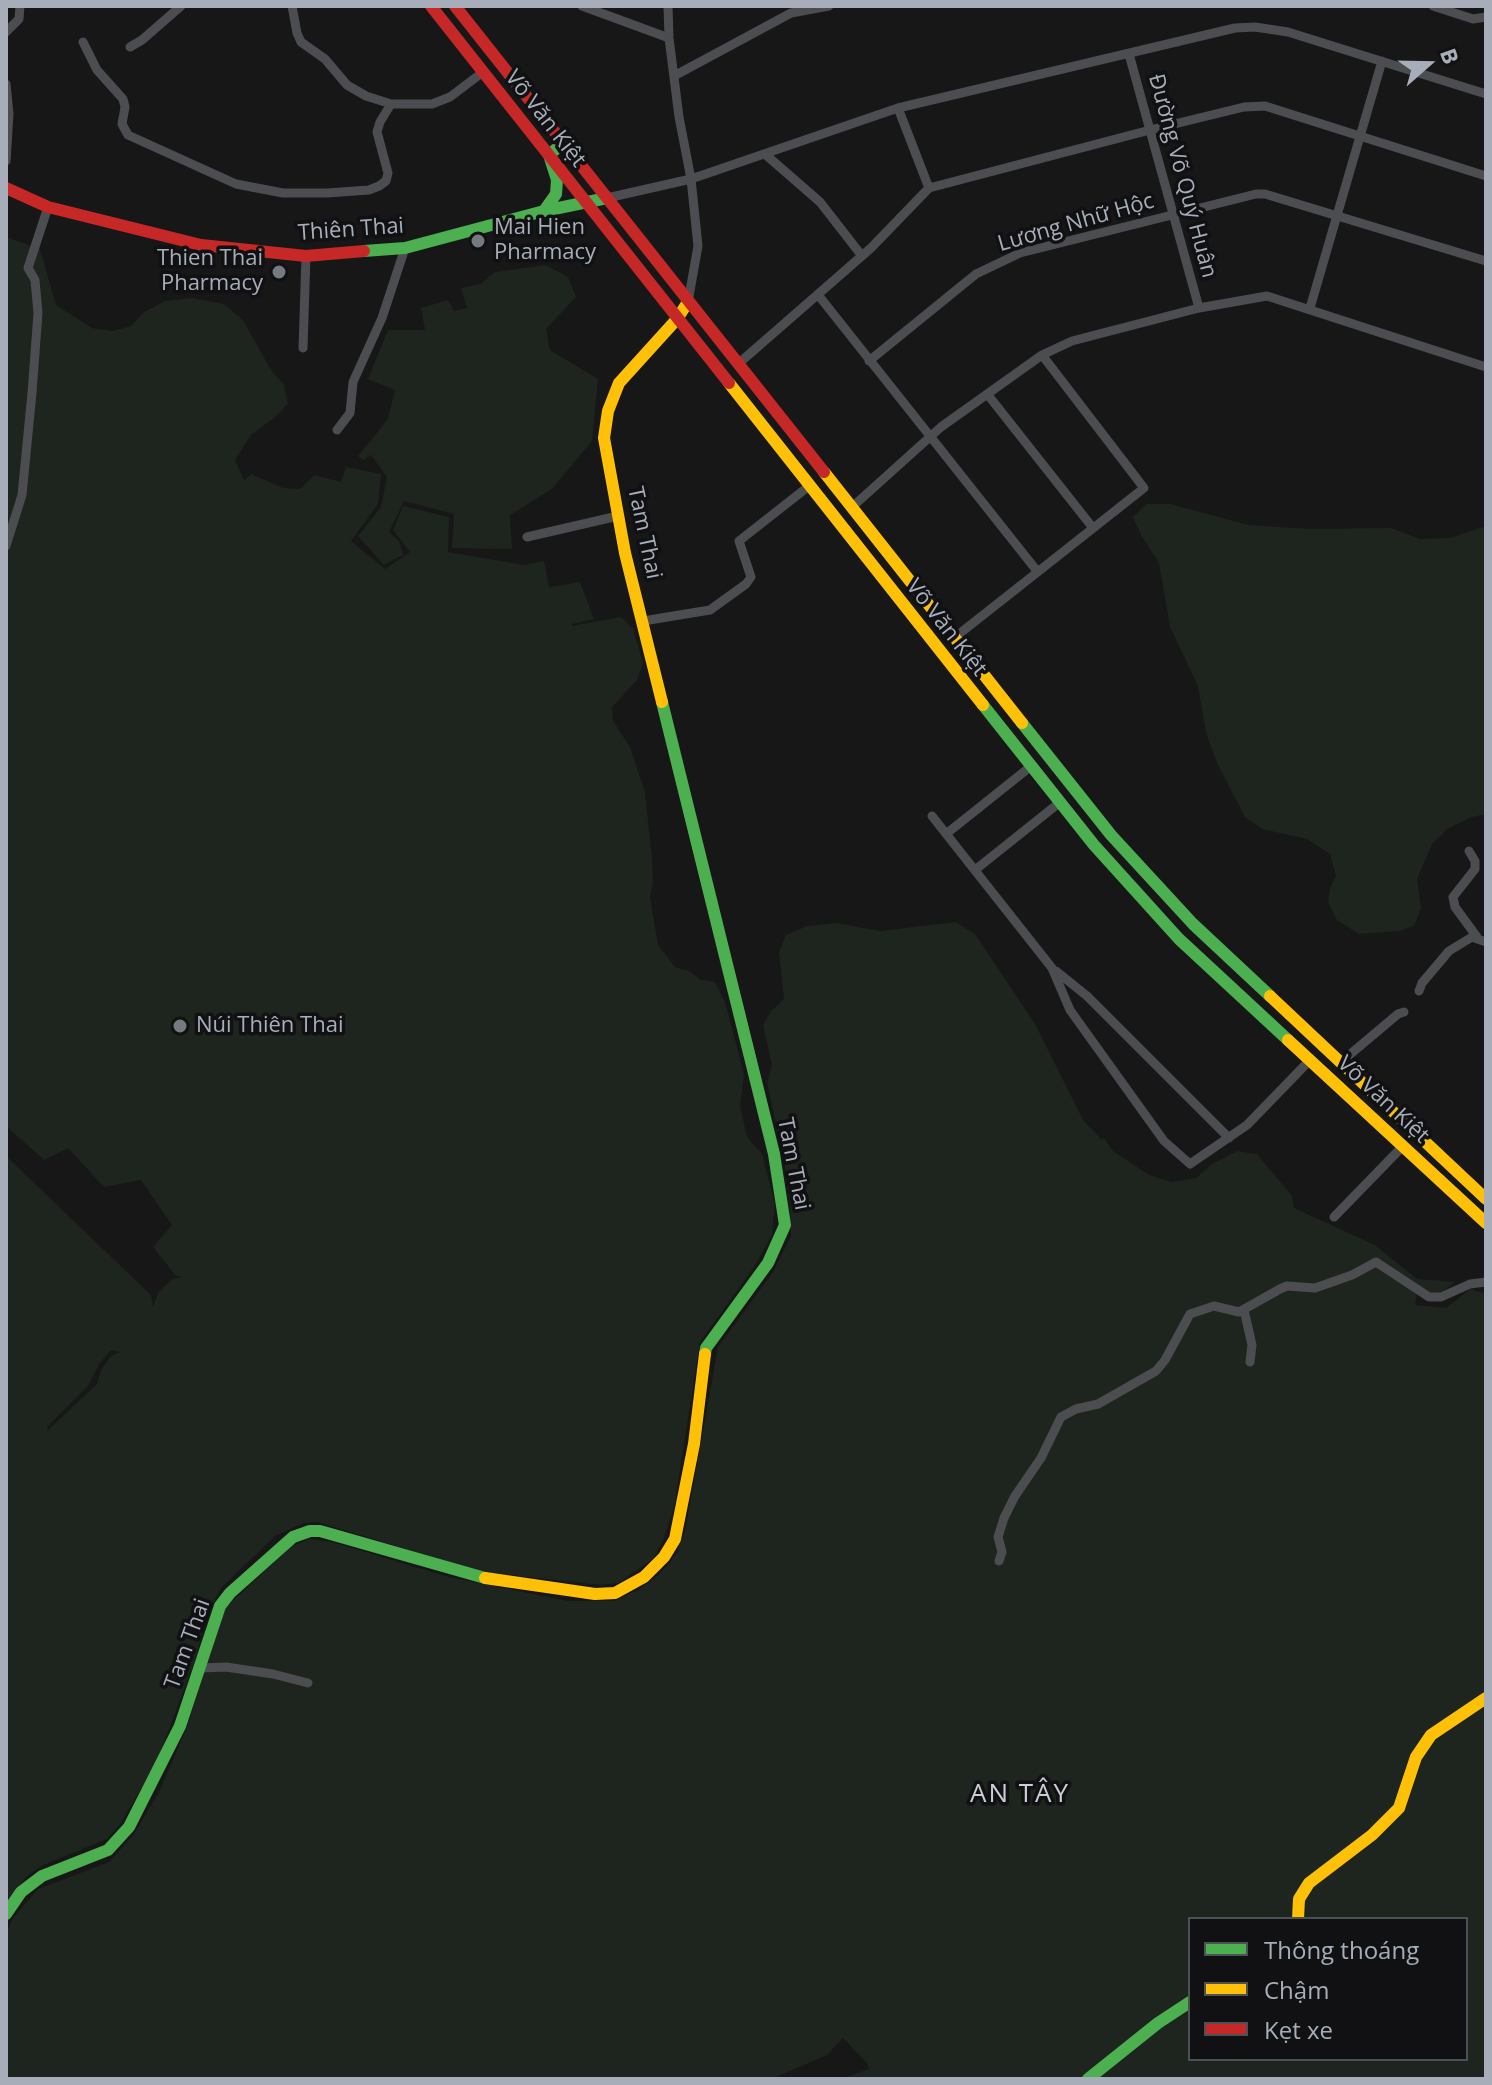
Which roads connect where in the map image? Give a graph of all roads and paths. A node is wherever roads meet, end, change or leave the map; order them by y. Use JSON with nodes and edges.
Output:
{"nodes":[{"id":1,"x":20,"y":6,"type":"edge"},
{"id":2,"x":181,"y":6,"type":"edge"},
{"id":3,"x":292,"y":6,"type":"edge"},
{"id":4,"x":431,"y":6,"type":"edge"},
{"id":5,"x":455,"y":6,"type":"edge"},
{"id":6,"x":582,"y":6,"type":"edge"},
{"id":7,"x":668,"y":6,"type":"edge"},
{"id":8,"x":829,"y":6,"type":"edge"},
{"id":9,"x":1433,"y":6,"type":"edge"},
{"id":10,"x":1486,"y":17,"type":"edge"},
{"id":11,"x":6,"y":32,"type":"edge"},
{"id":12,"x":669,"y":38,"type":"junction"},
{"id":13,"x":83,"y":42,"type":"dead end"},
{"id":14,"x":130,"y":47,"type":"dead end"},
{"id":15,"x":1129,"y":54,"type":"junction"},
{"id":16,"x":1382,"y":61,"type":"junction"},
{"id":17,"x":483,"y":72,"type":"junction"},
{"id":18,"x":674,"y":76,"type":"junction"},
{"id":19,"x":6,"y":84,"type":"edge"},
{"id":20,"x":1486,"y":94,"type":"edge"},
{"id":21,"x":391,"y":104,"type":"junction"},
{"id":22,"x":898,"y":108,"type":"junction"},
{"id":23,"x":1150,"y":130,"type":"junction"},
{"id":24,"x":1360,"y":136,"type":"junction"},
{"id":25,"x":563,"y":143,"type":"junction"},
{"id":26,"x":549,"y":155,"type":"junction"},
{"id":27,"x":766,"y":155,"type":"junction"},
{"id":28,"x":6,"y":161,"type":"edge"},
{"id":29,"x":1486,"y":176,"type":"edge"},
{"id":30,"x":691,"y":179,"type":"junction"},
{"id":31,"x":6,"y":188,"type":"edge"},
{"id":32,"x":929,"y":188,"type":"junction"},
{"id":33,"x":607,"y":198,"type":"junction"},
{"id":34,"x":587,"y":204,"type":"junction"},
{"id":35,"x":48,"y":207,"type":"junction"},
{"id":36,"x":544,"y":211,"type":"junction"},
{"id":37,"x":1174,"y":214,"type":"junction"},
{"id":38,"x":1337,"y":215,"type":"junction"},
{"id":39,"x":405,"y":248,"type":"junction"},
{"id":40,"x":306,"y":256,"type":"junction"},
{"id":41,"x":862,"y":256,"type":"junction"},
{"id":42,"x":1486,"y":261,"type":"edge"},
{"id":43,"x":819,"y":296,"type":"junction"},
{"id":44,"x":688,"y":302,"type":"junction"},
{"id":45,"x":1199,"y":308,"type":"junction"},
{"id":46,"x":1310,"y":308,"type":"junction"},
{"id":47,"x":677,"y":319,"type":"junction"},
{"id":48,"x":303,"y":348,"type":"dead end"},
{"id":49,"x":1042,"y":355,"type":"junction"},
{"id":50,"x":869,"y":361,"type":"junction"},
{"id":51,"x":738,"y":364,"type":"junction"},
{"id":52,"x":1486,"y":367,"type":"edge"},
{"id":53,"x":988,"y":395,"type":"junction"},
{"id":54,"x":337,"y":430,"type":"dead end"},
{"id":55,"x":930,"y":437,"type":"junction"},
{"id":56,"x":809,"y":486,"type":"junction"},
{"id":57,"x":851,"y":508,"type":"junction"},
{"id":58,"x":618,"y":516,"type":"junction"},
{"id":59,"x":1093,"y":528,"type":"junction"},
{"id":60,"x":527,"y":537,"type":"dead end"},
{"id":61,"x":6,"y":546,"type":"edge"},
{"id":62,"x":1037,"y":571,"type":"junction"},
{"id":63,"x":643,"y":621,"type":"junction"},
{"id":64,"x":954,"y":638,"type":"junction"},
{"id":65,"x":1030,"y":767,"type":"junction"},
{"id":66,"x":1059,"y":803,"type":"junction"},
{"id":67,"x":932,"y":816,"type":"dead end"},
{"id":68,"x":946,"y":834,"type":"junction"},
{"id":69,"x":1469,"y":851,"type":"dead end"},
{"id":70,"x":975,"y":870,"type":"junction"},
{"id":71,"x":1193,"y":924,"type":"junction"},
{"id":72,"x":1179,"y":939,"type":"junction"},
{"id":73,"x":1481,"y":939,"type":"edge"},
{"id":74,"x":1052,"y":968,"type":"junction"},
{"id":75,"x":1419,"y":991,"type":"dead end"},
{"id":76,"x":1404,"y":1012,"type":"dead end"},
{"id":77,"x":1310,"y":1060,"type":"junction"},
{"id":78,"x":1341,"y":1062,"type":"junction"},
{"id":79,"x":1376,"y":1095,"type":"junction"},
{"id":80,"x":1363,"y":1109,"type":"junction"},
{"id":81,"x":1229,"y":1138,"type":"junction"},
{"id":82,"x":1403,"y":1146,"type":"junction"},
{"id":83,"x":1486,"y":1199,"type":"edge"},
{"id":84,"x":1334,"y":1217,"type":"dead end"},
{"id":85,"x":1486,"y":1223,"type":"edge"},
{"id":86,"x":1486,"y":1282,"type":"edge"},
{"id":87,"x":1244,"y":1310,"type":"junction"},
{"id":88,"x":1250,"y":1362,"type":"dead end"},
{"id":89,"x":999,"y":1561,"type":"dead end"},
{"id":90,"x":200,"y":1668,"type":"junction"},
{"id":91,"x":308,"y":1683,"type":"dead end"},
{"id":92,"x":1486,"y":1698,"type":"edge"},
{"id":93,"x":6,"y":1914,"type":"edge"},
{"id":94,"x":1298,"y":1917,"type":"edge"},
{"id":95,"x":1188,"y":2003,"type":"edge"},
{"id":96,"x":1088,"y":2079,"type":"edge"}],
"edges":[{"from":1,"to":11,"type":"street"},
{"from":2,"to":14,"type":"street"},
{"from":3,"to":21,"type":"street"},
{"from":4,"to":17,"type":"street","name":"Võ Văn Kiệt"},
{"from":5,"to":25,"type":"street","name":"Võ Văn Kiệt"},
{"from":6,"to":12,"type":"street"},
{"from":7,"to":12,"type":"street","name":"Tam Thai"},
{"from":8,"to":18,"type":"street"},
{"from":9,"to":10,"type":"street"},
{"from":12,"to":18,"type":"street","name":"Tam Thai"},
{"from":13,"to":21,"type":"street"},
{"from":15,"to":16,"type":"street"},
{"from":15,"to":22,"type":"street"},
{"from":15,"to":23,"type":"street","name":"Đường Võ Quý Huân"},
{"from":16,"to":20,"type":"street"},
{"from":16,"to":24,"type":"street"},
{"from":17,"to":21,"type":"street"},
{"from":17,"to":26,"type":"street","name":"Võ Văn Kiệt"},
{"from":18,"to":30,"type":"street","name":"Tam Thai"},
{"from":19,"to":28,"type":"street"},
{"from":22,"to":27,"type":"street"},
{"from":22,"to":32,"type":"street"},
{"from":23,"to":24,"type":"street"},
{"from":23,"to":32,"type":"street"},
{"from":23,"to":37,"type":"street","name":"Đường Võ Quý Huân"},
{"from":24,"to":29,"type":"street"},
{"from":24,"to":38,"type":"street"},
{"from":25,"to":26,"type":"street"},
{"from":25,"to":33,"type":"street","name":"Võ Văn Kiệt"},
{"from":26,"to":34,"type":"street","name":"Võ Văn Kiệt"},
{"from":26,"to":36,"type":"street"},
{"from":27,"to":30,"type":"street"},
{"from":27,"to":41,"type":"street"},
{"from":30,"to":33,"type":"street"},
{"from":30,"to":44,"type":"street","name":"Tam Thai"},
{"from":31,"to":35,"type":"street","name":"Thiên Thai"},
{"from":32,"to":41,"type":"street"},
{"from":33,"to":34,"type":"street","name":"Thiên Thai"},
{"from":33,"to":44,"type":"street","name":"Võ Văn Kiệt"},
{"from":34,"to":36,"type":"street","name":"Thiên Thai"},
{"from":34,"to":47,"type":"street","name":"Võ Văn Kiệt"},
{"from":35,"to":40,"type":"street","name":"Thiên Thai"},
{"from":35,"to":61,"type":"street"},
{"from":36,"to":39,"type":"street","name":"Thiên Thai"},
{"from":37,"to":38,"type":"street","name":"Lương Nhữ Hộc"},
{"from":37,"to":45,"type":"street","name":"Đường Võ Quý Huân"},
{"from":37,"to":50,"type":"street","name":"Lương Nhữ Hộc"},
{"from":38,"to":42,"type":"street","name":"Lương Nhữ Hộc"},
{"from":38,"to":46,"type":"street"},
{"from":39,"to":40,"type":"street","name":"Thiên Thai"},
{"from":39,"to":54,"type":"street"},
{"from":40,"to":48,"type":"street"},
{"from":41,"to":43,"type":"street"},
{"from":43,"to":50,"type":"street"},
{"from":43,"to":51,"type":"street"},
{"from":44,"to":47,"type":"street","name":"Tam Thai"},
{"from":44,"to":51,"type":"street","name":"Võ Văn Kiệt"},
{"from":45,"to":46,"type":"street"},
{"from":45,"to":49,"type":"street"},
{"from":46,"to":52,"type":"street"},
{"from":47,"to":56,"type":"street","name":"Võ Văn Kiệt"},
{"from":47,"to":58,"type":"street","name":"Tam Thai"},
{"from":49,"to":53,"type":"street"},
{"from":49,"to":59,"type":"street"},
{"from":50,"to":55,"type":"street"},
{"from":51,"to":57,"type":"street","name":"Võ Văn Kiệt"},
{"from":53,"to":55,"type":"street"},
{"from":53,"to":59,"type":"street"},
{"from":55,"to":57,"type":"street"},
{"from":55,"to":62,"type":"street"},
{"from":56,"to":63,"type":"street"},
{"from":56,"to":65,"type":"street","name":"Võ Văn Kiệt"},
{"from":57,"to":64,"type":"street","name":"Võ Văn Kiệt"},
{"from":58,"to":60,"type":"street"},
{"from":58,"to":63,"type":"street","name":"Tam Thai"},
{"from":59,"to":62,"type":"street"},
{"from":62,"to":64,"type":"street"},
{"from":63,"to":90,"type":"street","name":"Tam Thai"},
{"from":64,"to":71,"type":"street","name":"Võ Văn Kiệt"},
{"from":65,"to":66,"type":"street","name":"Võ Văn Kiệt"},
{"from":65,"to":68,"type":"street"},
{"from":66,"to":70,"type":"street"},
{"from":66,"to":72,"type":"street","name":"Võ Văn Kiệt"},
{"from":67,"to":68,"type":"street"},
{"from":68,"to":70,"type":"street"},
{"from":69,"to":73,"type":"street"},
{"from":70,"to":74,"type":"street"},
{"from":71,"to":72,"type":"street"},
{"from":71,"to":78,"type":"street","name":"Võ Văn Kiệt"},
{"from":72,"to":77,"type":"street","name":"Võ Văn Kiệt"},
{"from":73,"to":75,"type":"street"},
{"from":74,"to":81,"type":"street"},
{"from":74,"to":81,"type":"street"},
{"from":76,"to":78,"type":"street"},
{"from":77,"to":80,"type":"street","name":"Võ Văn Kiệt"},
{"from":77,"to":81,"type":"street"},
{"from":78,"to":79,"type":"street","name":"Võ Văn Kiệt"},
{"from":79,"to":80,"type":"street"},
{"from":79,"to":83,"type":"street","name":"Võ Văn Kiệt"},
{"from":80,"to":82,"type":"street","name":"Võ Văn Kiệt"},
{"from":82,"to":84,"type":"street"},
{"from":82,"to":85,"type":"street","name":"Võ Văn Kiệt"},
{"from":86,"to":87,"type":"street"},
{"from":87,"to":88,"type":"street"},
{"from":87,"to":89,"type":"street"},
{"from":90,"to":91,"type":"street"},
{"from":90,"to":93,"type":"street","name":"Tam Thai"},
{"from":92,"to":94,"type":"street"},
{"from":95,"to":96,"type":"street"}]}
